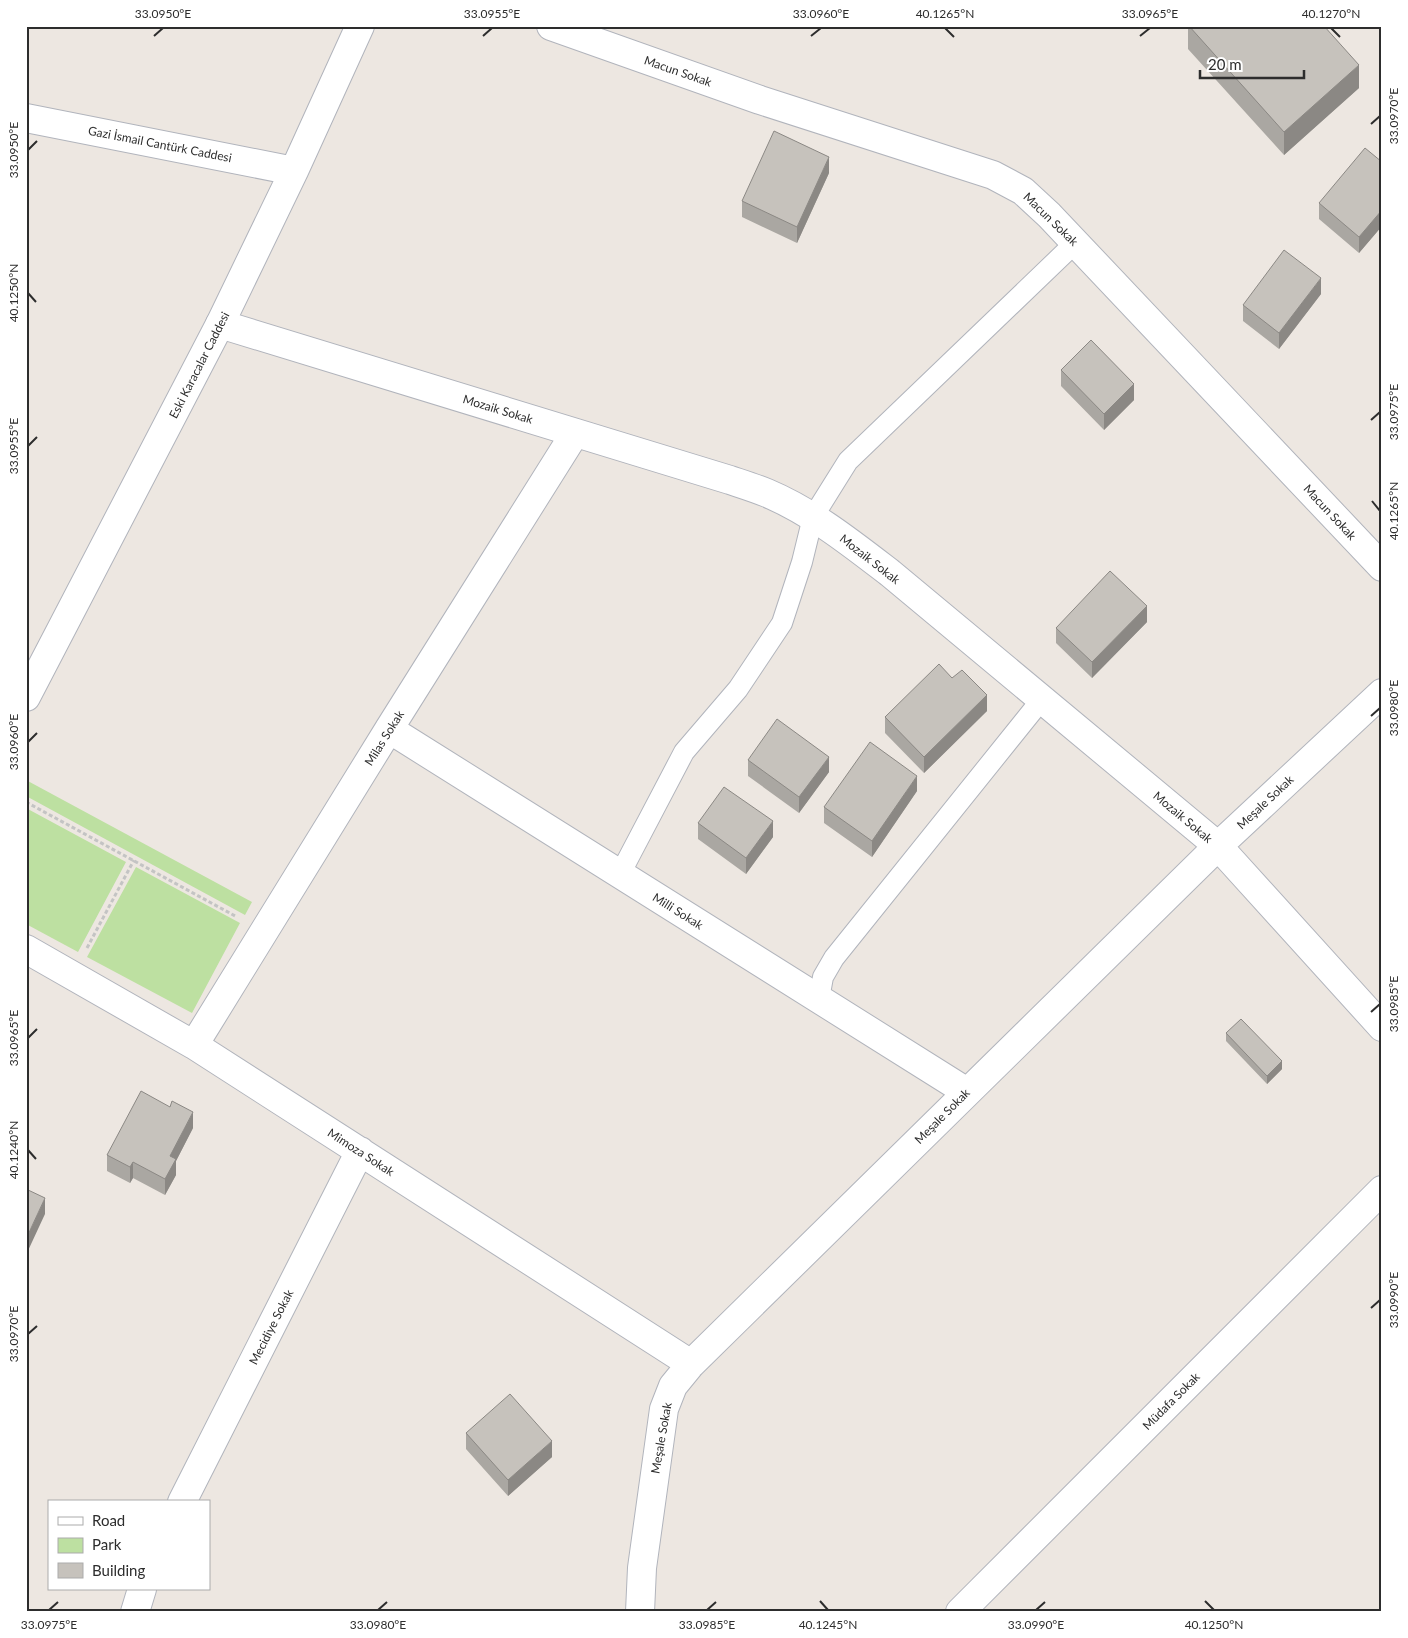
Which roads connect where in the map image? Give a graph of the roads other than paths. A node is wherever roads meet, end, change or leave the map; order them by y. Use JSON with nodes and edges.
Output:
{"nodes":[{"id":1,"x":360,"y":26,"type":"edge"},
{"id":2,"x":551,"y":26,"type":"edge"},
{"id":3,"x":26,"y":118,"type":"edge"},
{"id":4,"x":294,"y":171,"type":"junction"},
{"id":5,"x":1075,"y":243,"type":"junction"},
{"id":6,"x":220,"y":324,"type":"junction"},
{"id":7,"x":575,"y":433,"type":"junction"},
{"id":8,"x":813,"y":517,"type":"junction"},
{"id":9,"x":1382,"y":567,"type":"edge"},
{"id":10,"x":1382,"y":693,"type":"edge"},
{"id":11,"x":26,"y":697,"type":"edge"},
{"id":12,"x":1042,"y":699,"type":"junction"},
{"id":13,"x":390,"y":728,"type":"junction"},
{"id":14,"x":1218,"y":846,"type":"junction"},
{"id":15,"x":620,"y":874,"type":"junction"},
{"id":16,"x":26,"y":950,"type":"edge"},
{"id":17,"x":819,"y":999,"type":"junction"},
{"id":18,"x":1382,"y":1027,"type":"edge"},
{"id":19,"x":194,"y":1045,"type":"junction"},
{"id":20,"x":967,"y":1092,"type":"junction"},
{"id":21,"x":360,"y":1151,"type":"junction"},
{"id":22,"x":1382,"y":1190,"type":"edge"},
{"id":23,"x":692,"y":1364,"type":"junction"},
{"id":24,"x":183,"y":1500,"type":"edge"},
{"id":25,"x":142,"y":1590,"type":"edge"},
{"id":26,"x":135,"y":1612,"type":"edge"},
{"id":27,"x":640,"y":1612,"type":"edge"},
{"id":28,"x":960,"y":1612,"type":"edge"}],
"edges":[{"from":1,"to":4,"type":"street","name":"Eski Karacalar Caddesi"},
{"from":2,"to":5,"type":"street","name":"Macun Sokak"},
{"from":3,"to":4,"type":"street","name":"Gazi İsmail Cantürk Caddesi"},
{"from":4,"to":6,"type":"street","name":"Eski Karacalar Caddesi"},
{"from":5,"to":8,"type":"lane"},
{"from":5,"to":9,"type":"street","name":"Macun Sokak"},
{"from":6,"to":7,"type":"street","name":"Mozaik Sokak"},
{"from":6,"to":11,"type":"street","name":"Eski Karacalar Caddesi"},
{"from":7,"to":8,"type":"street","name":"Mozaik Sokak"},
{"from":7,"to":13,"type":"street","name":"Milas Sokak"},
{"from":8,"to":12,"type":"street","name":"Mozaik Sokak"},
{"from":8,"to":15,"type":"lane"},
{"from":10,"to":14,"type":"street","name":"Meşale Sokak"},
{"from":12,"to":14,"type":"street","name":"Mozaik Sokak"},
{"from":12,"to":17,"type":"lane"},
{"from":13,"to":15,"type":"street","name":"Milli Sokak"},
{"from":13,"to":19,"type":"street","name":"Milas Sokak"},
{"from":14,"to":18,"type":"street","name":"Mozaik Sokak"},
{"from":14,"to":20,"type":"street","name":"Meşale Sokak"},
{"from":15,"to":17,"type":"street","name":"Milli Sokak"},
{"from":16,"to":19,"type":"street","name":"Mimoza Sokak"},
{"from":17,"to":20,"type":"street","name":"Milli Sokak"},
{"from":19,"to":21,"type":"street","name":"Mimoza Sokak"},
{"from":20,"to":23,"type":"street","name":"Meşale Sokak"},
{"from":21,"to":23,"type":"street","name":"Mimoza Sokak"},
{"from":21,"to":24,"type":"street","name":"Mecidiye Sokak"},
{"from":22,"to":28,"type":"street","name":"Müdafa Sokak"},
{"from":23,"to":27,"type":"street","name":"Meşale Sokak"},
{"from":25,"to":26,"type":"street"}]}
